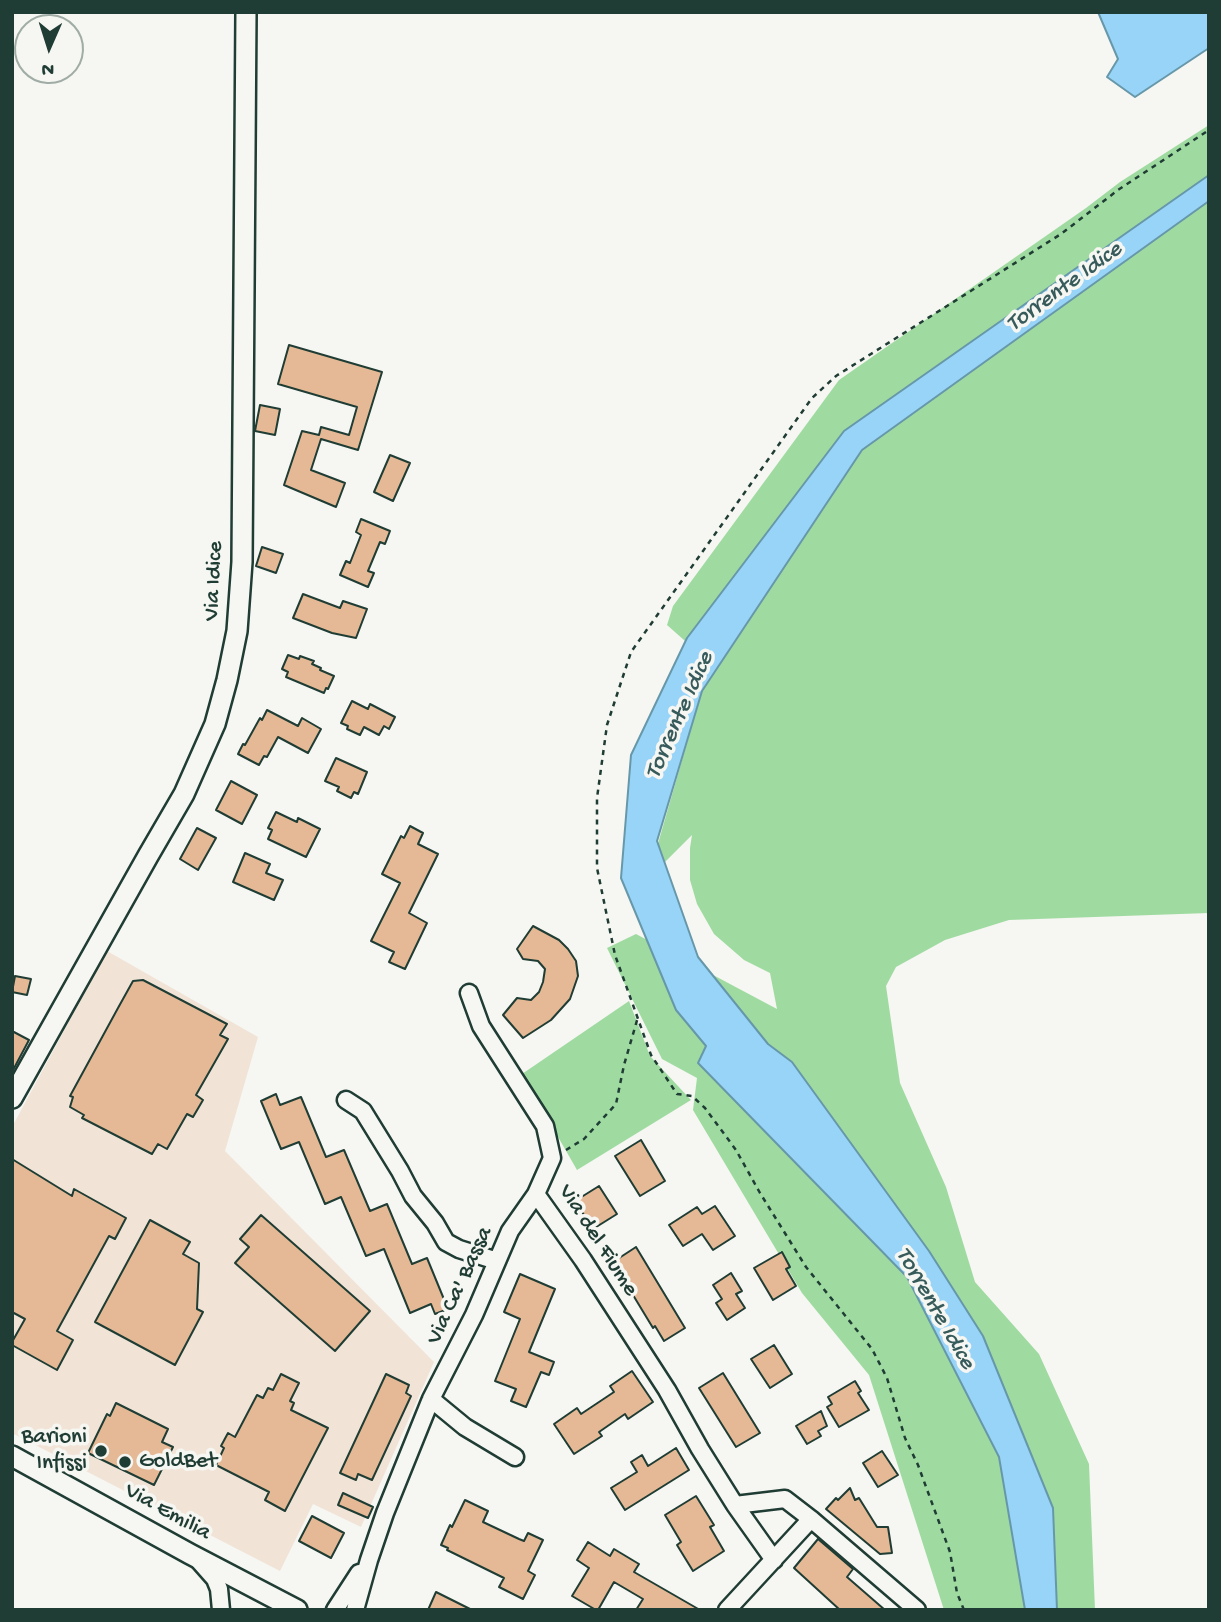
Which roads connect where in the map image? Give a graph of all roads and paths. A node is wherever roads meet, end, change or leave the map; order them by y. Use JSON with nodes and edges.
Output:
{"nodes":[{"id":1,"x":246,"y":12,"type":"edge"},
{"id":2,"x":1209,"y":131,"type":"edge"},
{"id":3,"x":469,"y":993,"type":"dead end"},
{"id":4,"x":638,"y":1017,"type":"junction"},
{"id":5,"x":12,"y":1098,"type":"edge"},
{"id":6,"x":346,"y":1100,"type":"dead end"},
{"id":7,"x":552,"y":1158,"type":"junction"},
{"id":8,"x":536,"y":1194,"type":"junction"},
{"id":9,"x":497,"y":1261,"type":"junction"},
{"id":10,"x":431,"y":1399,"type":"junction"},
{"id":11,"x":13,"y":1457,"type":"edge"},
{"id":12,"x":515,"y":1457,"type":"dead end"},
{"id":13,"x":735,"y":1505,"type":"junction"},
{"id":14,"x":811,"y":1520,"type":"junction"},
{"id":15,"x":190,"y":1554,"type":"junction"},
{"id":16,"x":369,"y":1560,"type":"junction"},
{"id":17,"x":774,"y":1560,"type":"junction"},
{"id":18,"x":263,"y":1601,"type":"edge"},
{"id":19,"x":221,"y":1610,"type":"edge"},
{"id":20,"x":297,"y":1610,"type":"edge"},
{"id":21,"x":335,"y":1610,"type":"edge"},
{"id":22,"x":355,"y":1610,"type":"edge"},
{"id":23,"x":727,"y":1610,"type":"edge"},
{"id":24,"x":918,"y":1610,"type":"edge"},
{"id":25,"x":964,"y":1610,"type":"edge"}],
"edges":[{"from":1,"to":5,"type":"main road","name":"Via Idice"},
{"from":2,"to":4,"type":"path"},
{"from":3,"to":7,"type":"street","name":"Via del Fiume"},
{"from":4,"to":7,"type":"path"},
{"from":4,"to":25,"type":"path"},
{"from":6,"to":9,"type":"street"},
{"from":7,"to":8,"type":"street","name":"Via del Fiume"},
{"from":8,"to":9,"type":"street","name":"Via Ca' Bassa"},
{"from":8,"to":13,"type":"street","name":"Via del Fiume"},
{"from":9,"to":10,"type":"street","name":"Via Ca' Bassa"},
{"from":10,"to":12,"type":"street"},
{"from":10,"to":16,"type":"street","name":"Via Ca' Bassa"},
{"from":11,"to":15,"type":"main road","name":"Via Emilia"},
{"from":13,"to":14,"type":"street"},
{"from":13,"to":17,"type":"street","name":"Via del Fiume"},
{"from":14,"to":17,"type":"street"},
{"from":14,"to":24,"type":"street"},
{"from":15,"to":18,"type":"main road","name":"Via Emilia"},
{"from":15,"to":19,"type":"street"},
{"from":16,"to":21,"type":"street"},
{"from":16,"to":22,"type":"street","name":"Via Ca' Bassa"},
{"from":17,"to":23,"type":"street"},
{"from":18,"to":20,"type":"main road","name":"Via Emilia"}]}
